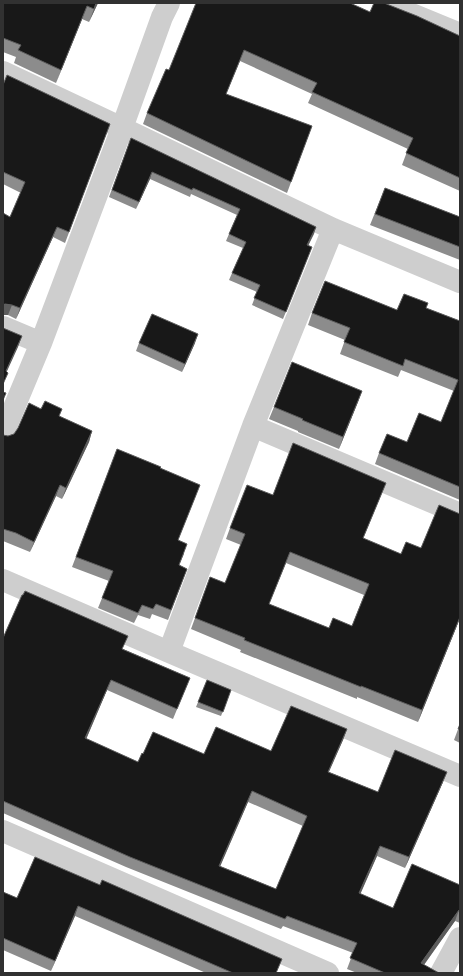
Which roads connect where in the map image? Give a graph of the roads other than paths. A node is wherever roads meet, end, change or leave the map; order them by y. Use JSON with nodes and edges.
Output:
{"nodes":[{"id":1,"x":169,"y":3,"type":"edge"},
{"id":2,"x":385,"y":3,"type":"edge"},
{"id":3,"x":460,"y":34,"type":"edge"},
{"id":4,"x":3,"y":72,"type":"edge"},
{"id":5,"x":122,"y":128,"type":"junction"},
{"id":6,"x":334,"y":229,"type":"junction"},
{"id":7,"x":460,"y":282,"type":"edge"},
{"id":8,"x":3,"y":327,"type":"edge"},
{"id":9,"x":41,"y":343,"type":"junction"},
{"id":10,"x":253,"y":426,"type":"junction"},
{"id":11,"x":3,"y":434,"type":"edge"},
{"id":12,"x":460,"y":514,"type":"edge"},
{"id":13,"x":3,"y":580,"type":"edge"},
{"id":14,"x":169,"y":652,"type":"junction"},
{"id":15,"x":460,"y":776,"type":"edge"},
{"id":16,"x":3,"y":832,"type":"edge"},
{"id":17,"x":460,"y":938,"type":"edge"},
{"id":18,"x":328,"y":973,"type":"edge"},
{"id":19,"x":441,"y":973,"type":"edge"}],
"edges":[{"from":1,"to":5,"type":"street"},
{"from":2,"to":3,"type":"street"},
{"from":4,"to":5,"type":"street"},
{"from":5,"to":6,"type":"street"},
{"from":5,"to":9,"type":"street"},
{"from":6,"to":7,"type":"street"},
{"from":6,"to":10,"type":"street"},
{"from":8,"to":9,"type":"street"},
{"from":9,"to":11,"type":"street"},
{"from":10,"to":12,"type":"street"},
{"from":10,"to":14,"type":"street"},
{"from":13,"to":14,"type":"street"},
{"from":14,"to":15,"type":"street"},
{"from":16,"to":18,"type":"street"},
{"from":17,"to":19,"type":"street"}]}
